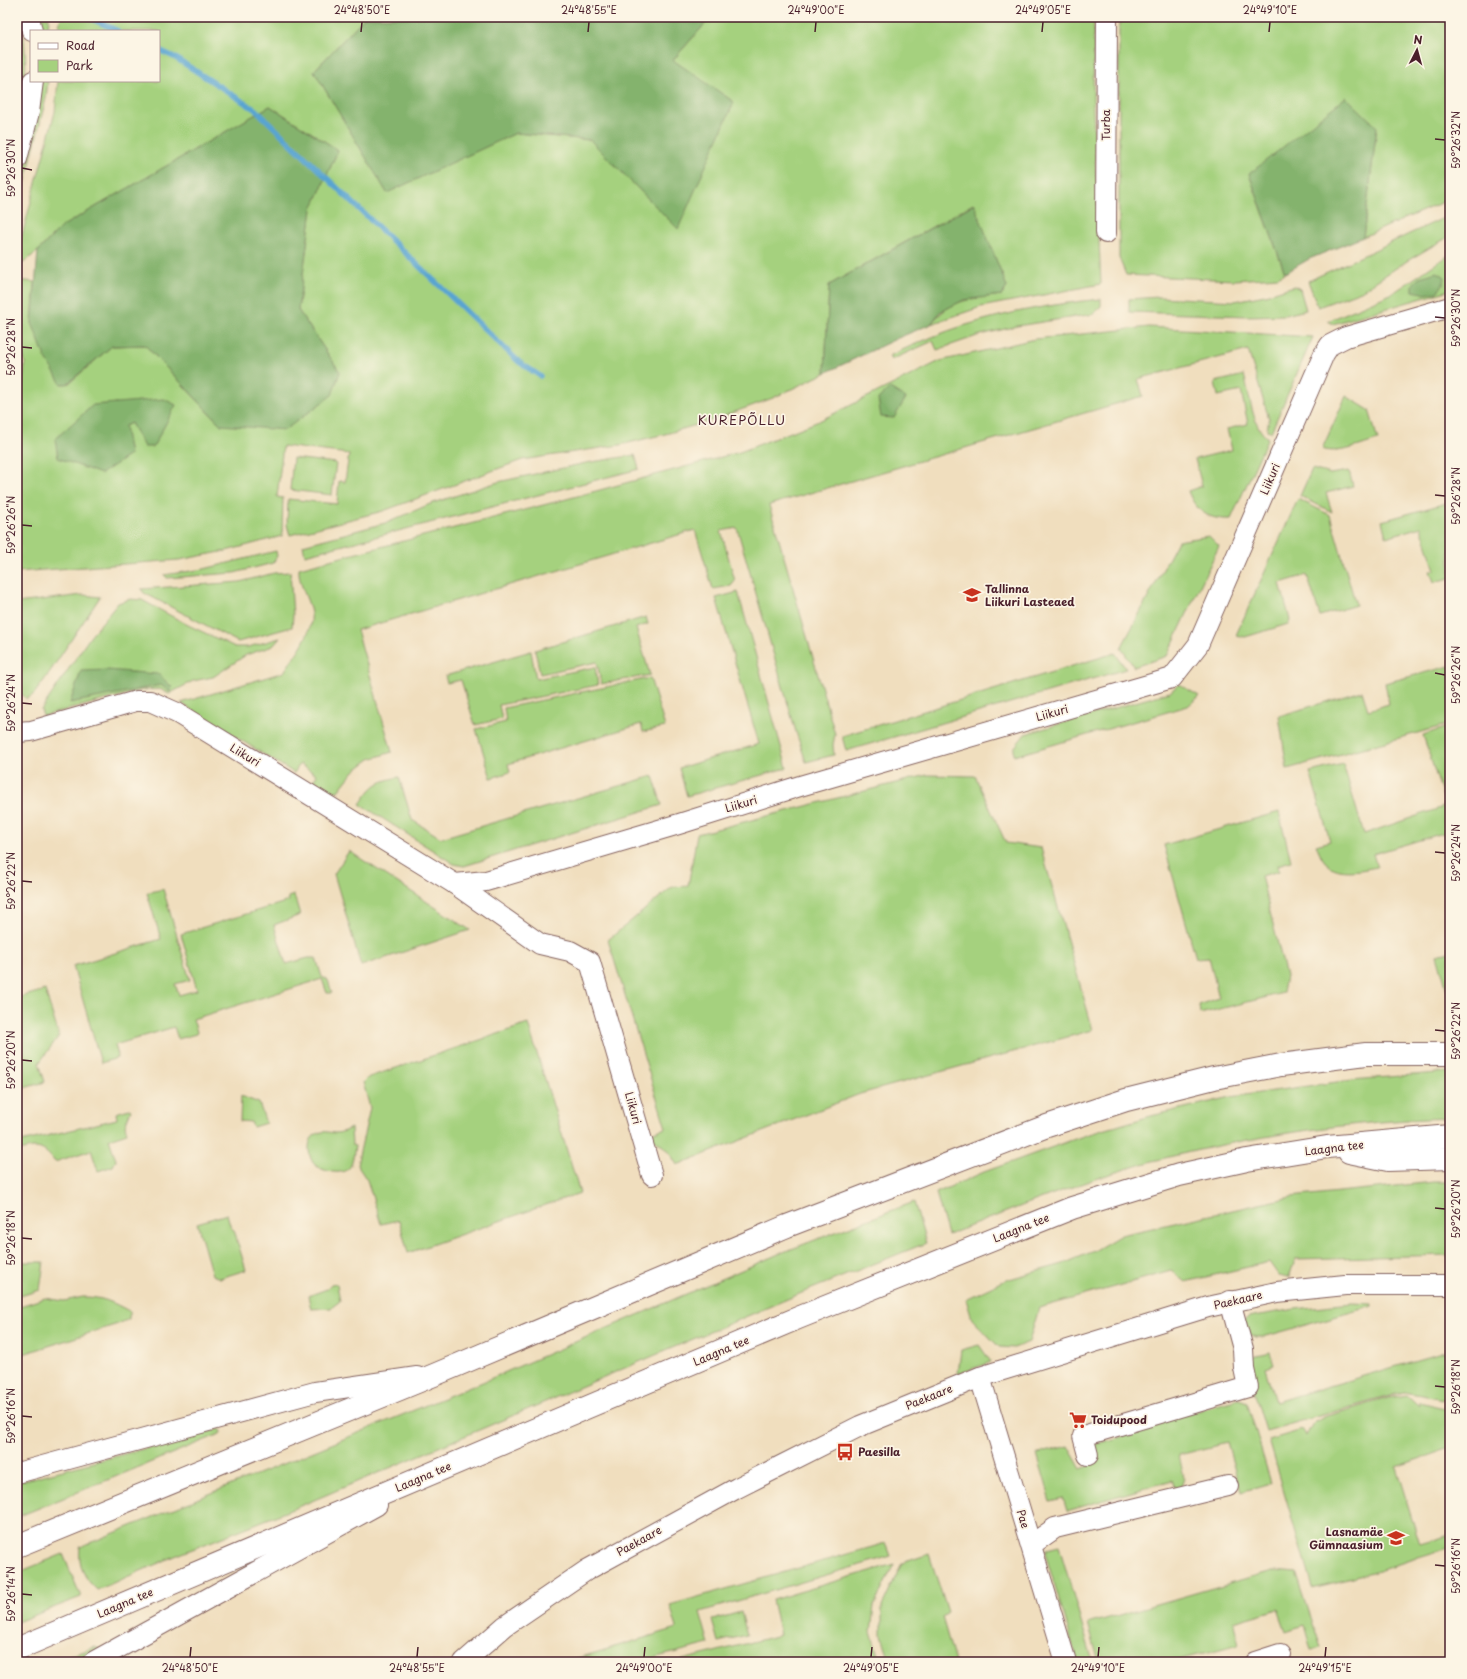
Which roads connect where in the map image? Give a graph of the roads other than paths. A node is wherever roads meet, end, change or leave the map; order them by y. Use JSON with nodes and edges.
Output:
{"nodes":[{"id":1,"x":29,"y":17,"type":"edge"},
{"id":2,"x":1107,"y":17,"type":"edge"},
{"id":3,"x":32,"y":30,"type":"edge"},
{"id":4,"x":33,"y":82,"type":"edge"},
{"id":5,"x":17,"y":159,"type":"edge"},
{"id":6,"x":1106,"y":233,"type":"dead end"},
{"id":7,"x":1450,"y":307,"type":"edge"},
{"id":8,"x":17,"y":732,"type":"edge"},
{"id":9,"x":455,"y":884,"type":"junction"},
{"id":10,"x":1450,"y":1039,"type":"edge"},
{"id":11,"x":1366,"y":1054,"type":"junction"},
{"id":12,"x":1450,"y":1054,"type":"edge"},
{"id":13,"x":1450,"y":1136,"type":"edge"},
{"id":14,"x":1327,"y":1147,"type":"junction"},
{"id":15,"x":1450,"y":1158,"type":"edge"},
{"id":16,"x":652,"y":1175,"type":"dead end"},
{"id":17,"x":1450,"y":1285,"type":"edge"},
{"id":18,"x":1230,"y":1302,"type":"junction"},
{"id":19,"x":434,"y":1375,"type":"junction"},
{"id":20,"x":980,"y":1377,"type":"junction"},
{"id":21,"x":1088,"y":1455,"type":"dead end"},
{"id":22,"x":447,"y":1466,"type":"junction"},
{"id":23,"x":17,"y":1473,"type":"edge"},
{"id":24,"x":1228,"y":1486,"type":"dead end"},
{"id":25,"x":1031,"y":1545,"type":"junction"},
{"id":26,"x":17,"y":1546,"type":"edge"},
{"id":27,"x":17,"y":1649,"type":"edge"},
{"id":28,"x":1280,"y":1654,"type":"dead end"},
{"id":29,"x":93,"y":1662,"type":"edge"},
{"id":30,"x":464,"y":1662,"type":"edge"},
{"id":31,"x":1066,"y":1662,"type":"edge"},
{"id":32,"x":1254,"y":1662,"type":"edge"}],
"edges":[{"from":1,"to":3,"type":"street"},
{"from":2,"to":6,"type":"street","name":"Turba"},
{"from":4,"to":5,"type":"street"},
{"from":7,"to":9,"type":"street","name":"Liikuri"},
{"from":8,"to":9,"type":"street","name":"Liikuri"},
{"from":9,"to":16,"type":"street","name":"Liikuri"},
{"from":10,"to":11,"type":"main road"},
{"from":11,"to":12,"type":"main road"},
{"from":11,"to":19,"type":"main road"},
{"from":13,"to":14,"type":"main road","name":"Laagna tee"},
{"from":14,"to":15,"type":"main road"},
{"from":14,"to":22,"type":"main road","name":"Laagna tee"},
{"from":17,"to":18,"type":"street","name":"Paekaare"},
{"from":18,"to":20,"type":"street","name":"Paekaare"},
{"from":18,"to":21,"type":"street"},
{"from":19,"to":23,"type":"street"},
{"from":19,"to":26,"type":"main road"},
{"from":20,"to":25,"type":"street","name":"Pae"},
{"from":20,"to":30,"type":"street","name":"Paekaare"},
{"from":22,"to":27,"type":"main road","name":"Laagna tee"},
{"from":22,"to":29,"type":"street"},
{"from":24,"to":25,"type":"street"},
{"from":25,"to":31,"type":"street","name":"Pae"},
{"from":28,"to":32,"type":"street"}]}
